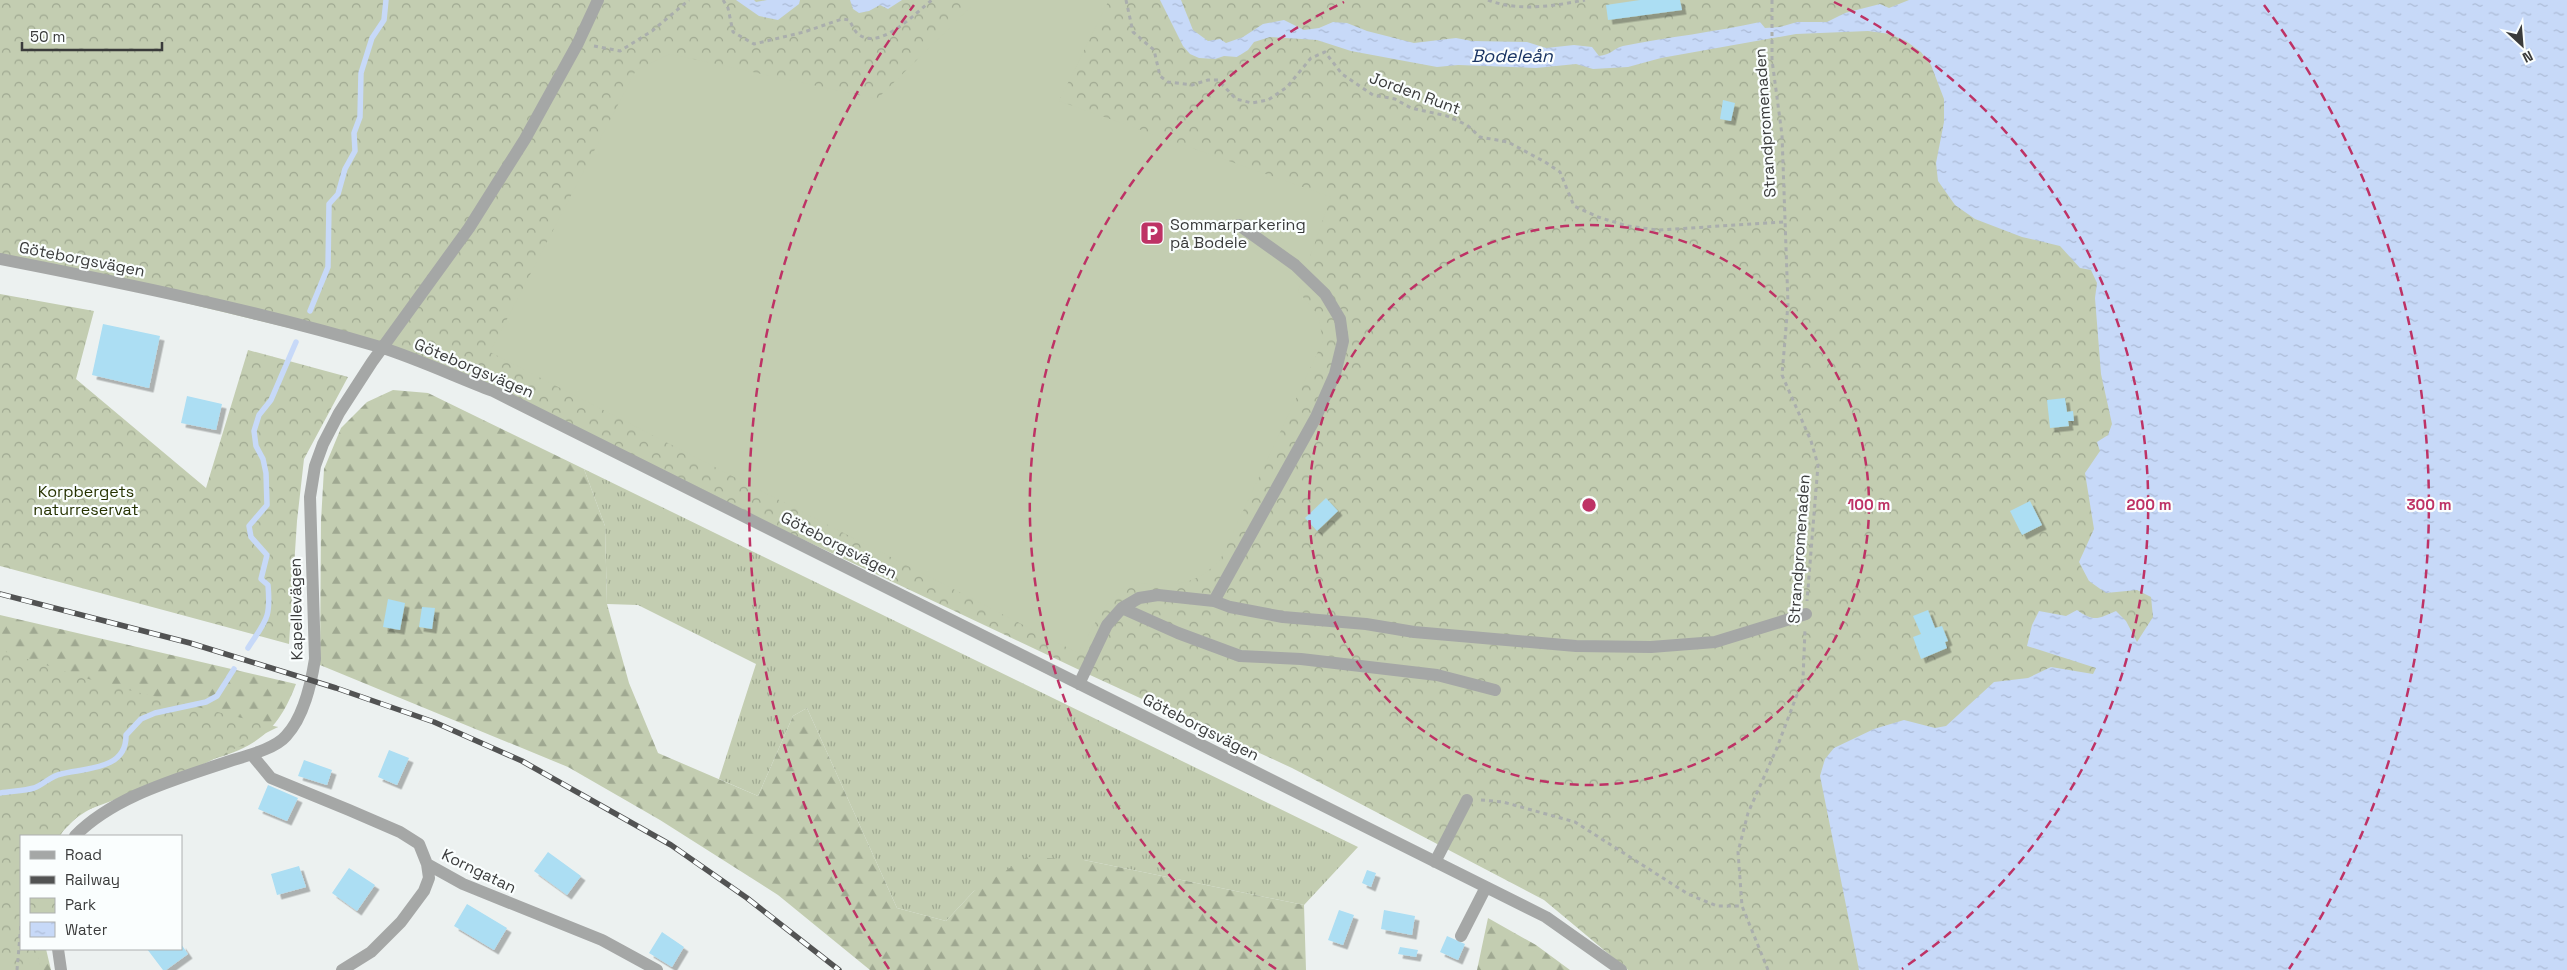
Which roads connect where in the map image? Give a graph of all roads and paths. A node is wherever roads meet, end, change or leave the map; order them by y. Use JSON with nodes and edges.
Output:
{"nodes":[{"id":1,"x":598,"y":0,"type":"edge"},
{"id":2,"x":689,"y":0,"type":"edge"},
{"id":3,"x":723,"y":0,"type":"edge"},
{"id":4,"x":932,"y":0,"type":"edge"},
{"id":5,"x":1126,"y":0,"type":"edge"},
{"id":6,"x":1488,"y":0,"type":"edge"},
{"id":7,"x":1584,"y":0,"type":"edge"},
{"id":8,"x":1772,"y":0,"type":"edge"},
{"id":9,"x":578,"y":43,"type":"junction"},
{"id":10,"x":1784,"y":222,"type":"junction"},
{"id":11,"x":1239,"y":225,"type":"dead end"},
{"id":12,"x":0,"y":259,"type":"edge"},
{"id":13,"x":382,"y":348,"type":"junction"},
{"id":14,"x":1214,"y":601,"type":"junction"},
{"id":15,"x":1122,"y":608,"type":"junction"},
{"id":16,"x":1806,"y":614,"type":"junction"},
{"id":17,"x":1079,"y":684,"type":"junction"},
{"id":18,"x":1494,"y":690,"type":"dead end"},
{"id":19,"x":252,"y":755,"type":"junction"},
{"id":20,"x":1467,"y":800,"type":"joint"},
{"id":21,"x":76,"y":835,"type":"edge"},
{"id":22,"x":1435,"y":862,"type":"junction"},
{"id":23,"x":427,"y":864,"type":"junction"},
{"id":24,"x":1486,"y":887,"type":"junction"},
{"id":25,"x":1742,"y":906,"type":"junction"},
{"id":26,"x":20,"y":936,"type":"edge"},
{"id":27,"x":1461,"y":936,"type":"dead end"},
{"id":28,"x":58,"y":950,"type":"edge"},
{"id":29,"x":17,"y":970,"type":"edge"},
{"id":30,"x":61,"y":970,"type":"edge"},
{"id":31,"x":342,"y":970,"type":"edge"},
{"id":32,"x":657,"y":970,"type":"edge"},
{"id":33,"x":1620,"y":970,"type":"edge"},
{"id":34,"x":1768,"y":970,"type":"edge"}],
"edges":[{"from":1,"to":9,"type":"street","name":"Kapellevägen"},
{"from":2,"to":9,"type":"path"},
{"from":3,"to":4,"type":"path"},
{"from":5,"to":10,"type":"path","name":"Jorden Runt"},
{"from":6,"to":7,"type":"path"},
{"from":8,"to":10,"type":"path","name":"Strandpromenaden"},
{"from":9,"to":13,"type":"street","name":"Kapellevägen"},
{"from":10,"to":16,"type":"path","name":"Strandpromenaden"},
{"from":11,"to":14,"type":"street"},
{"from":12,"to":13,"type":"street","name":"Göteborgsvägen"},
{"from":13,"to":17,"type":"street","name":"Göteborgsvägen"},
{"from":13,"to":19,"type":"street","name":"Kapellevägen"},
{"from":14,"to":15,"type":"street"},
{"from":14,"to":16,"type":"street"},
{"from":15,"to":17,"type":"street"},
{"from":15,"to":18,"type":"street"},
{"from":16,"to":25,"type":"path","name":"Strandpromenaden"},
{"from":17,"to":22,"type":"street","name":"Göteborgsvägen"},
{"from":19,"to":21,"type":"street","name":"Kapellevägen"},
{"from":19,"to":23,"type":"street","name":"Korngatan"},
{"from":20,"to":22,"type":"street"},
{"from":20,"to":25,"type":"path"},
{"from":22,"to":24,"type":"street","name":"Göteborgsvägen"},
{"from":23,"to":31,"type":"street"},
{"from":23,"to":32,"type":"street","name":"Korngatan"},
{"from":24,"to":27,"type":"street"},
{"from":24,"to":33,"type":"street","name":"Göteborgsvägen"},
{"from":25,"to":34,"type":"path","name":"Strandpromenaden"},
{"from":26,"to":29,"type":"path"},
{"from":28,"to":30,"type":"street"}]}
